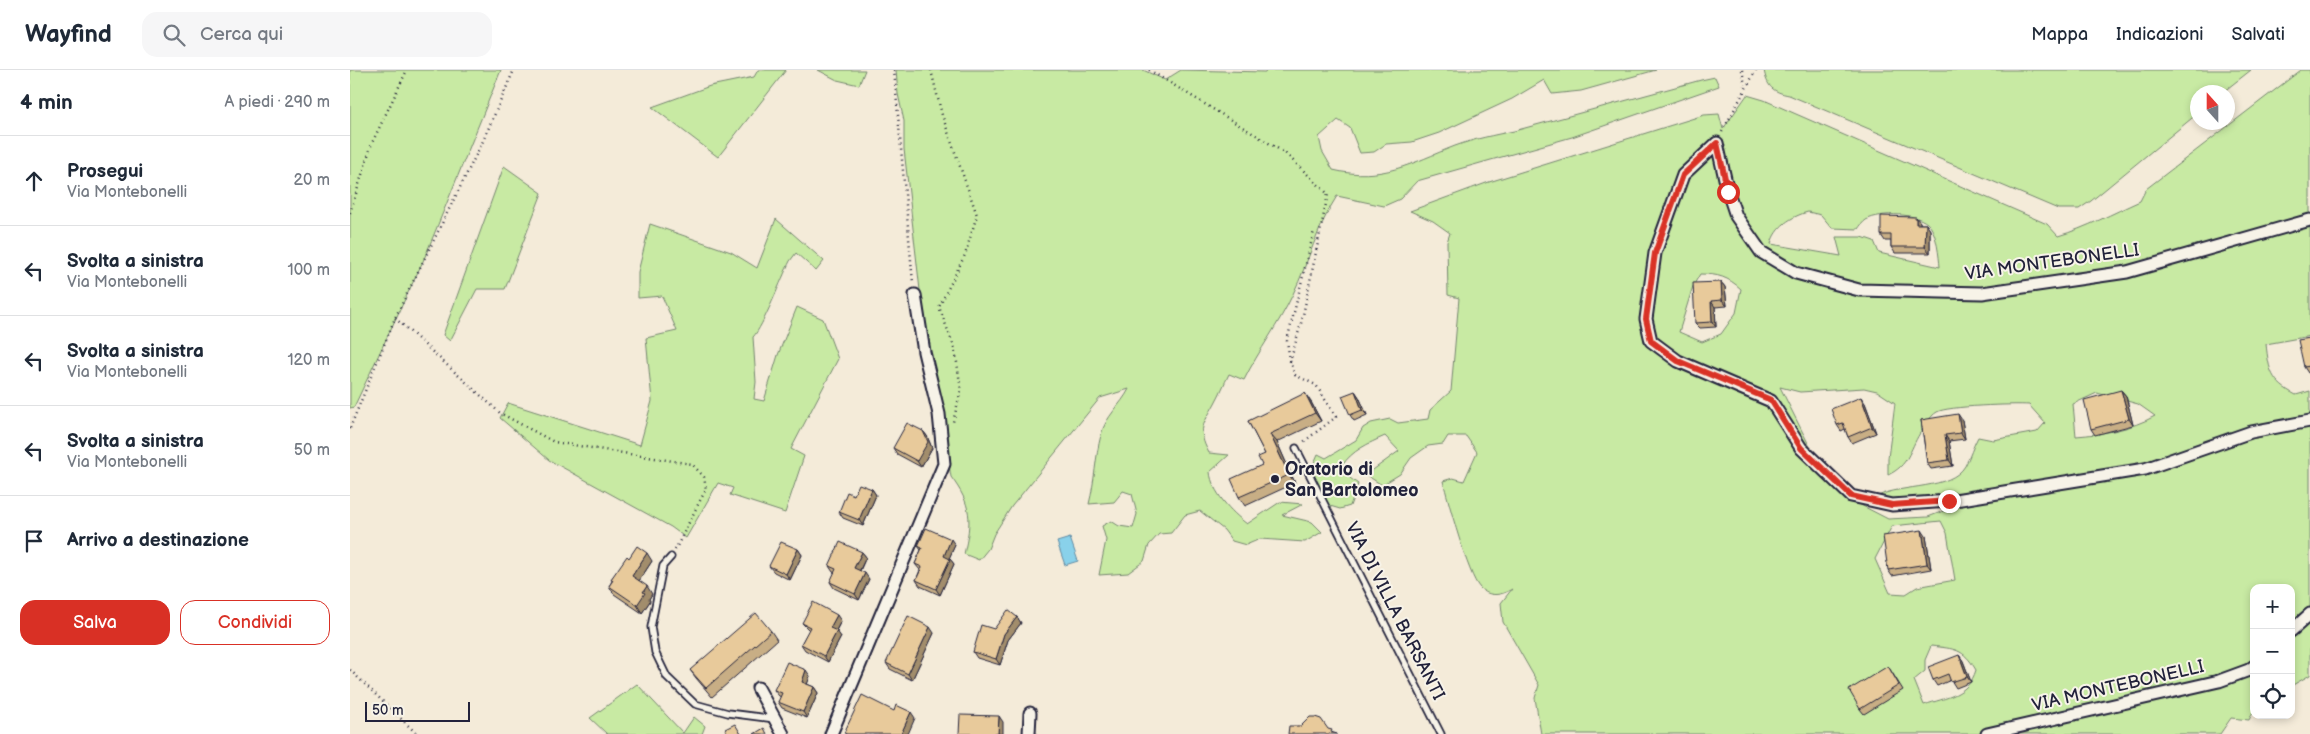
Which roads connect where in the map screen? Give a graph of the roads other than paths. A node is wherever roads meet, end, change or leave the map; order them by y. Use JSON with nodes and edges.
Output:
{"nodes":[{"id":1,"x":2310,"y":220,"type":"edge"},
{"id":2,"x":915,"y":295,"type":"road end"},
{"id":3,"x":2310,"y":421,"type":"edge"},
{"id":4,"x":1296,"y":448,"type":"road end"},
{"id":5,"x":671,"y":557,"type":"road end"},
{"id":6,"x":2310,"y":614,"type":"edge"},
{"id":7,"x":2293,"y":629,"type":"edge"},
{"id":8,"x":2250,"y":669,"type":"edge"},
{"id":9,"x":758,"y":688,"type":"dead end"},
{"id":10,"x":1030,"y":713,"type":"dead end"},
{"id":11,"x":775,"y":720,"type":"junction"},
{"id":12,"x":783,"y":734,"type":"edge"},
{"id":13,"x":831,"y":734,"type":"edge"},
{"id":14,"x":1029,"y":734,"type":"edge"},
{"id":15,"x":1441,"y":734,"type":"edge"},
{"id":16,"x":1987,"y":734,"type":"edge"}],
"edges":[{"from":1,"to":3,"type":"street","name":"VIA MONTEBONELLI"},
{"from":2,"to":13,"type":"street"},
{"from":4,"to":15,"type":"lane","name":"VIA DI VILLA BARSANTI"},
{"from":5,"to":11,"type":"lane"},
{"from":6,"to":7,"type":"street"},
{"from":8,"to":16,"type":"street","name":"VIA MONTEBONELLI"},
{"from":9,"to":11,"type":"street"},
{"from":10,"to":14,"type":"street"},
{"from":11,"to":12,"type":"street"}]}
